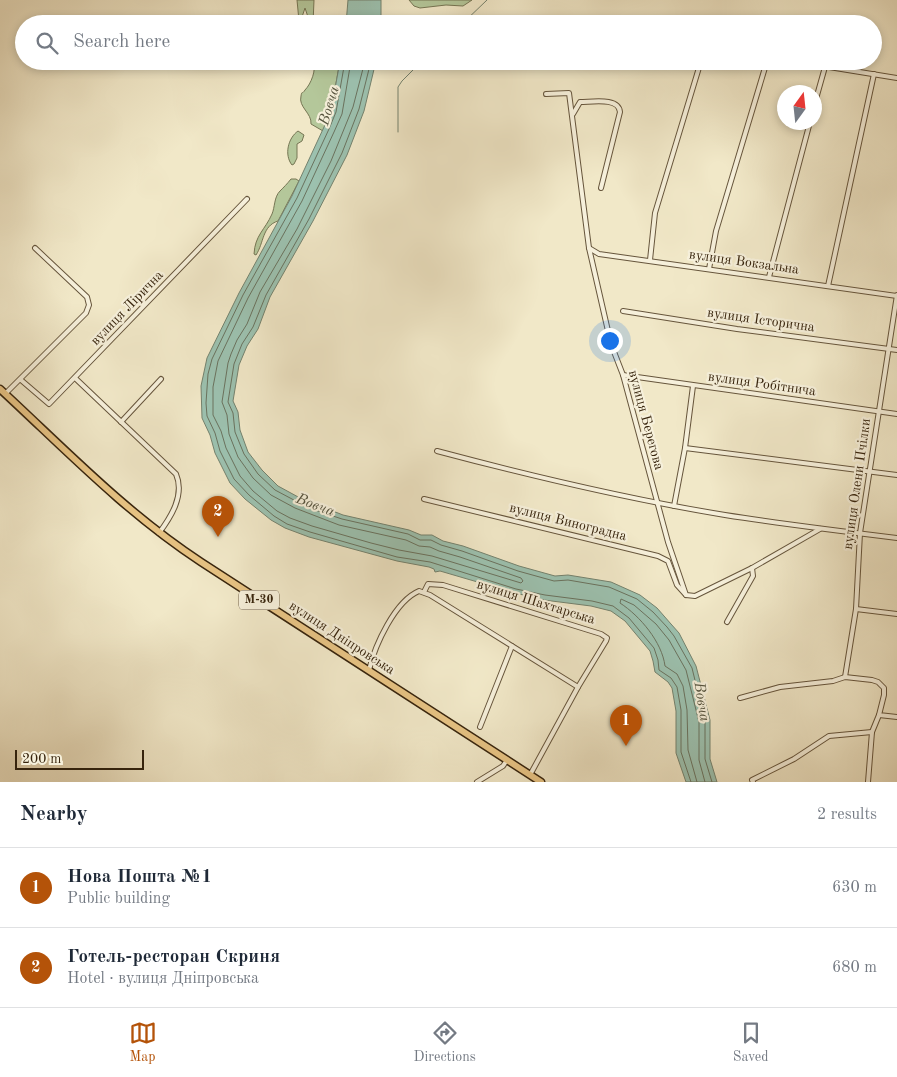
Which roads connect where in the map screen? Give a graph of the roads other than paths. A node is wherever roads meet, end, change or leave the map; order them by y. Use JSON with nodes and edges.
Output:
{"nodes":[{"id":1,"x":698,"y":70,"type":"edge"},
{"id":2,"x":764,"y":70,"type":"edge"},
{"id":3,"x":824,"y":70,"type":"edge"},
{"id":4,"x":846,"y":70,"type":"edge"},
{"id":5,"x":874,"y":74,"type":"junction"},
{"id":6,"x":897,"y":78,"type":"edge"},
{"id":7,"x":820,"y":85,"type":"edge"},
{"id":8,"x":546,"y":94,"type":"dead end"},
{"id":9,"x":572,"y":114,"type":"junction"},
{"id":10,"x":808,"y":130,"type":"edge"},
{"id":11,"x":601,"y":188,"type":"dead end"},
{"id":12,"x":247,"y":199,"type":"dead end"},
{"id":13,"x":35,"y":248,"type":"dead end"},
{"id":14,"x":589,"y":248,"type":"junction"},
{"id":15,"x":650,"y":260,"type":"junction"},
{"id":16,"x":709,"y":269,"type":"junction"},
{"id":17,"x":769,"y":277,"type":"junction"},
{"id":18,"x":828,"y":286,"type":"junction"},
{"id":19,"x":897,"y":295,"type":"edge"},
{"id":20,"x":623,"y":311,"type":"dead end"},
{"id":21,"x":888,"y":348,"type":"junction"},
{"id":22,"x":897,"y":350,"type":"edge"},
{"id":23,"x":623,"y":376,"type":"junction"},
{"id":24,"x":75,"y":378,"type":"junction"},
{"id":25,"x":161,"y":379,"type":"dead end"},
{"id":26,"x":21,"y":380,"type":"junction"},
{"id":27,"x":693,"y":386,"type":"junction"},
{"id":28,"x":3,"y":392,"type":"edge"},
{"id":29,"x":879,"y":411,"type":"junction"},
{"id":30,"x":897,"y":414,"type":"edge"},
{"id":31,"x":121,"y":422,"type":"junction"},
{"id":32,"x":685,"y":448,"type":"junction"},
{"id":33,"x":436,"y":451,"type":"dead end"},
{"id":34,"x":868,"y":471,"type":"junction"},
{"id":35,"x":897,"y":475,"type":"edge"},
{"id":36,"x":424,"y":499,"type":"dead end"},
{"id":37,"x":658,"y":502,"type":"junction"},
{"id":38,"x":674,"y":506,"type":"junction"},
{"id":39,"x":820,"y":529,"type":"junction"},
{"id":40,"x":159,"y":533,"type":"junction"},
{"id":41,"x":860,"y":533,"type":"junction"},
{"id":42,"x":897,"y":538,"type":"edge"},
{"id":43,"x":752,"y":568,"type":"junction"},
{"id":44,"x":424,"y":592,"type":"junction"},
{"id":45,"x":686,"y":595,"type":"junction"},
{"id":46,"x":856,"y":609,"type":"junction"},
{"id":47,"x":897,"y":614,"type":"edge"},
{"id":48,"x":727,"y":622,"type":"dead end"},
{"id":49,"x":512,"y":646,"type":"junction"},
{"id":50,"x":369,"y":670,"type":"junction"},
{"id":51,"x":845,"y":677,"type":"junction"},
{"id":52,"x":578,"y":688,"type":"junction"},
{"id":53,"x":740,"y":698,"type":"dead end"},
{"id":54,"x":879,"y":715,"type":"junction"},
{"id":55,"x":897,"y":717,"type":"edge"},
{"id":56,"x":480,"y":727,"type":"dead end"},
{"id":57,"x":872,"y":732,"type":"junction"},
{"id":58,"x":507,"y":760,"type":"junction"},
{"id":59,"x":530,"y":775,"type":"junction"},
{"id":60,"x":752,"y":781,"type":"edge"},
{"id":61,"x":477,"y":782,"type":"edge"},
{"id":62,"x":541,"y":782,"type":"edge"},
{"id":63,"x":868,"y":782,"type":"edge"}],
"edges":[{"from":1,"to":15,"type":"street"},
{"from":2,"to":16,"type":"street"},
{"from":3,"to":7,"type":"street"},
{"from":4,"to":5,"type":"street"},
{"from":5,"to":6,"type":"street"},
{"from":5,"to":18,"type":"street"},
{"from":8,"to":9,"type":"street","name":"вулиця Берегова"},
{"from":9,"to":11,"type":"street"},
{"from":9,"to":14,"type":"street","name":"вулиця Берегова"},
{"from":10,"to":17,"type":"street"},
{"from":12,"to":24,"type":"street","name":"вулиця Лірична"},
{"from":13,"to":26,"type":"street"},
{"from":14,"to":15,"type":"street","name":"вулиця Вокзальна"},
{"from":14,"to":23,"type":"street","name":"вулиця Берегова"},
{"from":15,"to":16,"type":"street","name":"вулиця Вокзальна"},
{"from":16,"to":17,"type":"street","name":"вулиця Вокзальна"},
{"from":17,"to":18,"type":"street","name":"вулиця Вокзальна"},
{"from":18,"to":19,"type":"street","name":"вулиця Вокзальна"},
{"from":19,"to":21,"type":"street","name":"вулиця Олени Пчілки"},
{"from":20,"to":21,"type":"street","name":"вулиця Історична"},
{"from":21,"to":22,"type":"street","name":"вулиця Історична"},
{"from":21,"to":29,"type":"street","name":"вулиця Олени Пчілки"},
{"from":23,"to":27,"type":"street","name":"вулиця Робітнича"},
{"from":23,"to":37,"type":"street","name":"вулиця Берегова"},
{"from":24,"to":26,"type":"street","name":"вулиця Лірична"},
{"from":24,"to":31,"type":"street"},
{"from":25,"to":31,"type":"street"},
{"from":26,"to":28,"type":"street"},
{"from":27,"to":29,"type":"street","name":"вулиця Робітнича"},
{"from":27,"to":32,"type":"street"},
{"from":28,"to":40,"type":"highway","name":"вулиця Дніпровська","number":"М-30"},
{"from":29,"to":30,"type":"street","name":"вулиця Робітнича"},
{"from":29,"to":34,"type":"street","name":"вулиця Олени Пчілки"},
{"from":31,"to":40,"type":"street"},
{"from":32,"to":34,"type":"street"},
{"from":32,"to":38,"type":"street"},
{"from":33,"to":37,"type":"street"},
{"from":34,"to":35,"type":"street"},
{"from":34,"to":41,"type":"street","name":"вулиця Олени Пчілки"},
{"from":36,"to":45,"type":"street","name":"вулиця Виноградна"},
{"from":37,"to":38,"type":"street"},
{"from":37,"to":45,"type":"street","name":"вулиця Берегова"},
{"from":38,"to":39,"type":"street"},
{"from":39,"to":41,"type":"street"},
{"from":39,"to":43,"type":"street"},
{"from":40,"to":50,"type":"highway","name":"вулиця Дніпровська","number":"М-30"},
{"from":41,"to":42,"type":"street"},
{"from":41,"to":46,"type":"street","name":"вулиця Олени Пчілки"},
{"from":43,"to":45,"type":"street"},
{"from":43,"to":48,"type":"street"},
{"from":44,"to":49,"type":"street"},
{"from":44,"to":50,"type":"street"},
{"from":44,"to":52,"type":"street","name":"вулиця Шахтарська"},
{"from":46,"to":47,"type":"street"},
{"from":46,"to":51,"type":"street","name":"вулиця Олени Пчілки"},
{"from":49,"to":52,"type":"street"},
{"from":49,"to":56,"type":"street"},
{"from":50,"to":58,"type":"highway","name":"вулиця Дніпровська","number":"М-30"},
{"from":51,"to":53,"type":"street"},
{"from":51,"to":54,"type":"street"},
{"from":52,"to":59,"type":"street","name":"вулиця Шахтарська"},
{"from":54,"to":55,"type":"street"},
{"from":54,"to":57,"type":"street"},
{"from":57,"to":60,"type":"street"},
{"from":57,"to":63,"type":"street"},
{"from":58,"to":59,"type":"highway","name":"вулиця Дніпровська","number":"М-30"},
{"from":58,"to":61,"type":"street"},
{"from":59,"to":62,"type":"highway","name":"вулиця Дніпровська","number":"М-30"}]}
